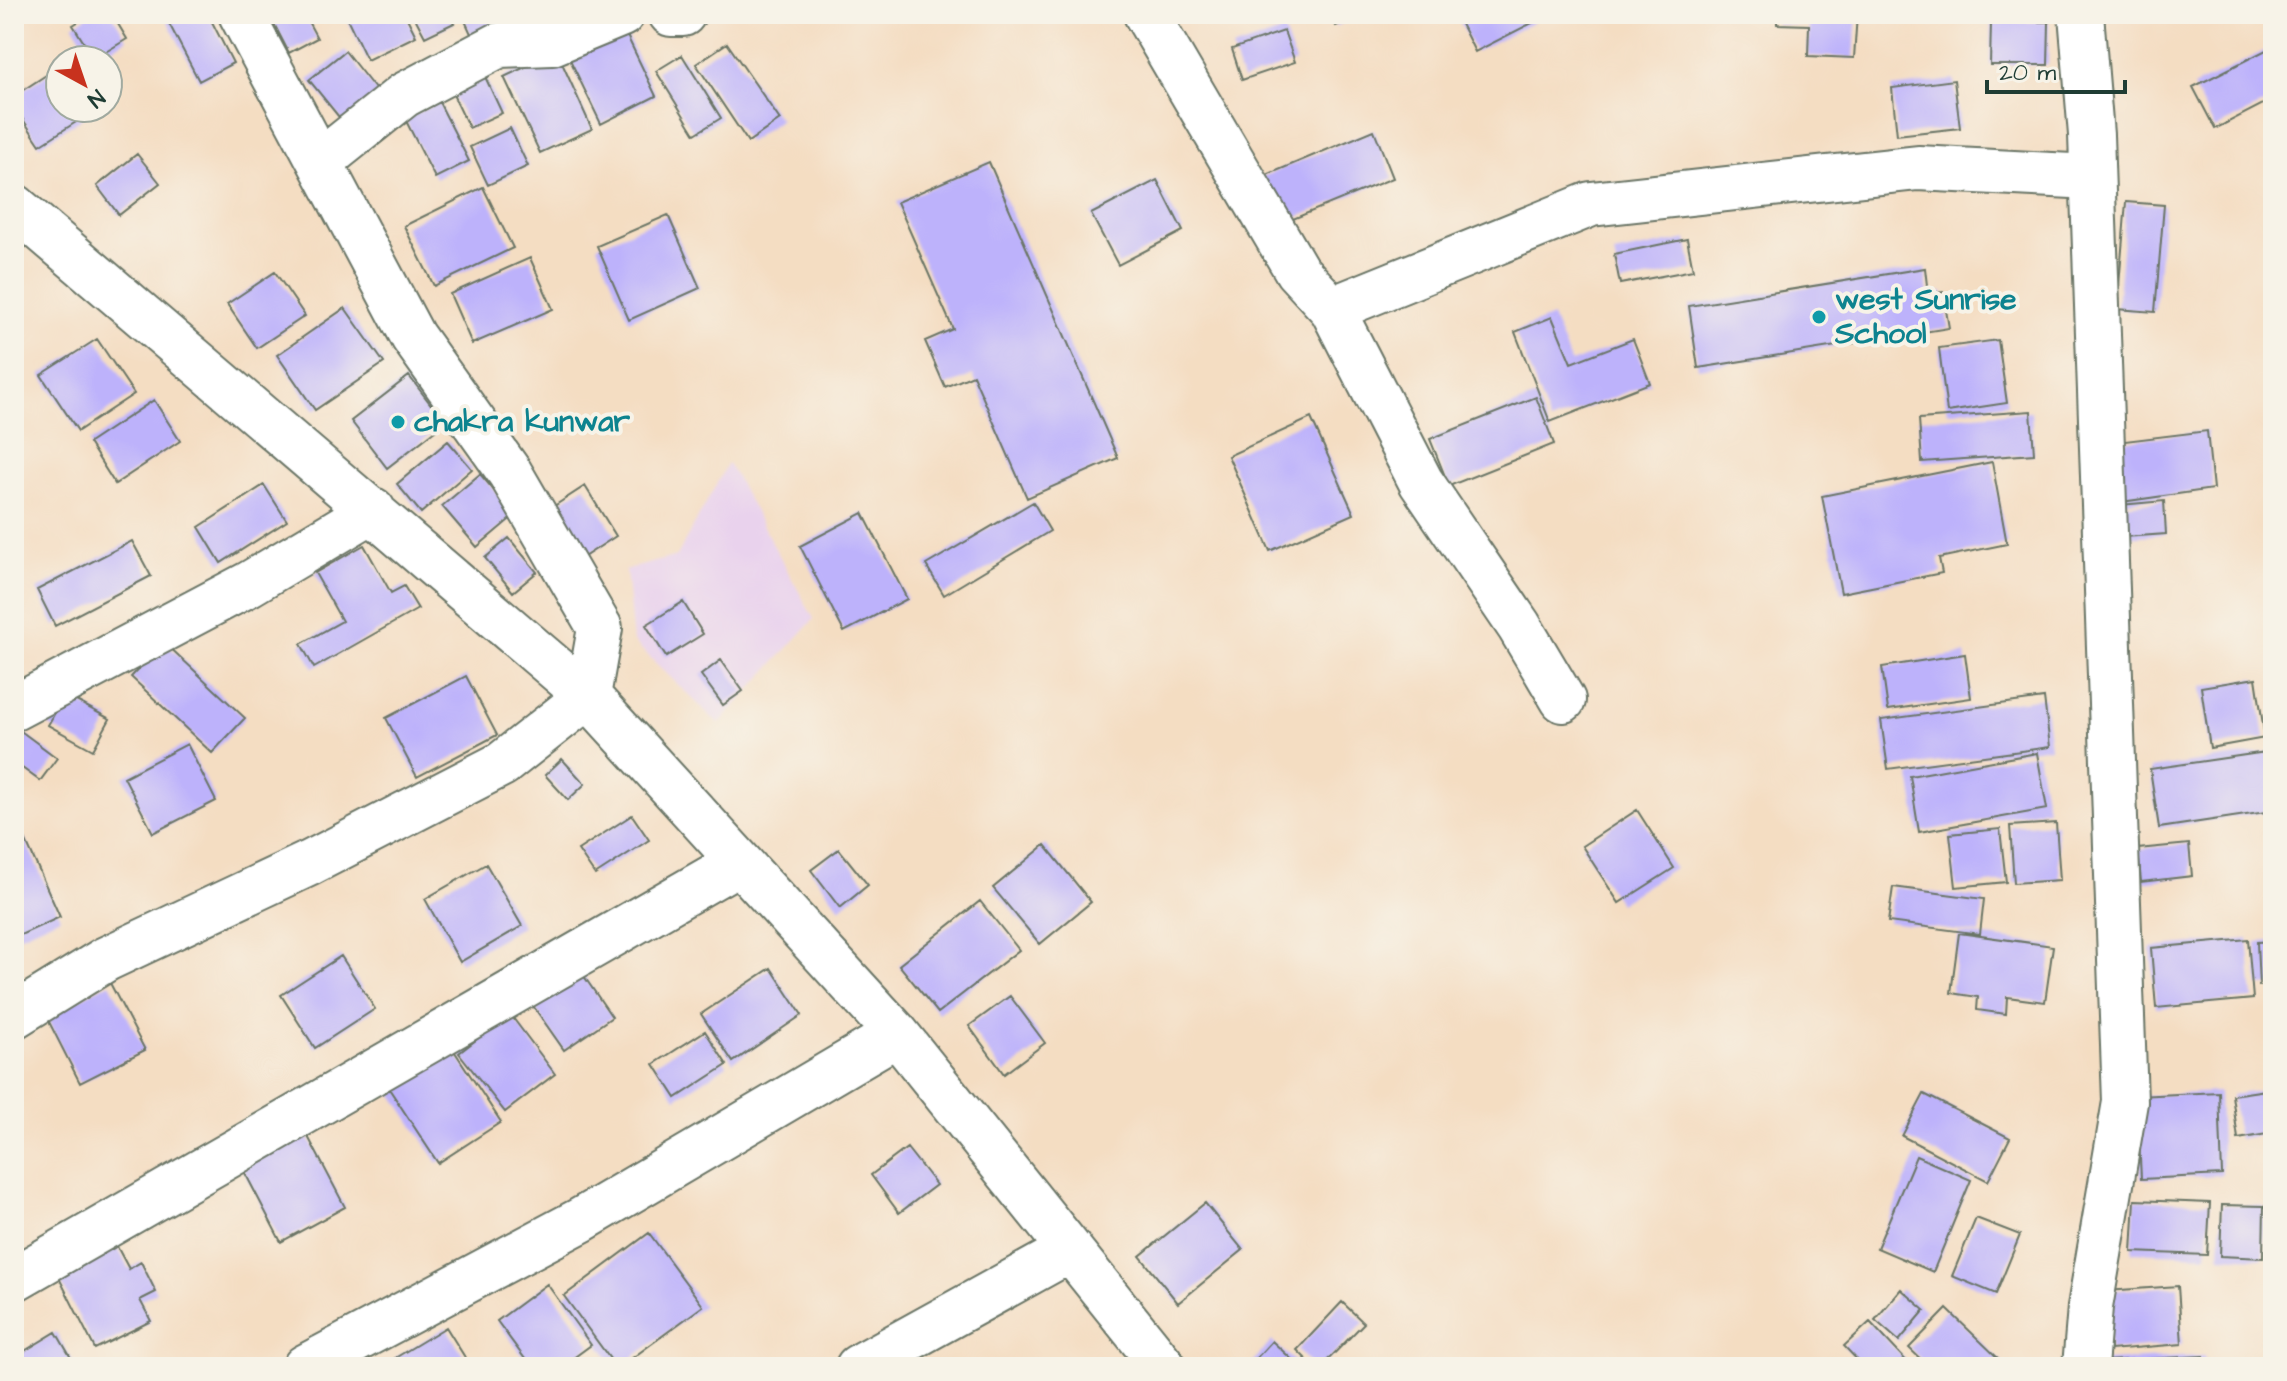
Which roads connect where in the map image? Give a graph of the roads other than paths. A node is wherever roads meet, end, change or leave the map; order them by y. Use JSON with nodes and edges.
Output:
{"nodes":[{"id":1,"x":241,"y":14,"type":"edge"},
{"id":2,"x":622,"y":14,"type":"edge"},
{"id":3,"x":671,"y":14,"type":"edge"},
{"id":4,"x":683,"y":14,"type":"edge"},
{"id":5,"x":1146,"y":14,"type":"edge"},
{"id":6,"x":2081,"y":14,"type":"edge"},
{"id":7,"x":320,"y":162,"type":"junction"},
{"id":8,"x":2092,"y":177,"type":"junction"},
{"id":9,"x":14,"y":206,"type":"edge"},
{"id":10,"x":1332,"y":309,"type":"junction"},
{"id":11,"x":373,"y":510,"type":"junction"},
{"id":12,"x":588,"y":696,"type":"junction"},
{"id":13,"x":1563,"y":700,"type":"dead end"},
{"id":14,"x":14,"y":708,"type":"edge"},
{"id":15,"x":739,"y":862,"type":"junction"},
{"id":16,"x":14,"y":1016,"type":"edge"},
{"id":17,"x":897,"y":1034,"type":"junction"},
{"id":18,"x":1070,"y":1250,"type":"junction"},
{"id":19,"x":14,"y":1279,"type":"edge"},
{"id":20,"x":305,"y":1367,"type":"edge"},
{"id":21,"x":858,"y":1367,"type":"edge"},
{"id":22,"x":1164,"y":1367,"type":"edge"},
{"id":23,"x":2085,"y":1367,"type":"edge"}],
"edges":[{"from":1,"to":7,"type":"street"},
{"from":2,"to":7,"type":"street"},
{"from":3,"to":4,"type":"street"},
{"from":5,"to":10,"type":"street"},
{"from":6,"to":8,"type":"street"},
{"from":7,"to":12,"type":"street"},
{"from":8,"to":10,"type":"street"},
{"from":8,"to":23,"type":"street"},
{"from":9,"to":11,"type":"street"},
{"from":10,"to":13,"type":"street"},
{"from":11,"to":12,"type":"street"},
{"from":11,"to":14,"type":"street"},
{"from":12,"to":15,"type":"street"},
{"from":12,"to":16,"type":"street"},
{"from":15,"to":17,"type":"street"},
{"from":15,"to":19,"type":"street"},
{"from":17,"to":18,"type":"street"},
{"from":17,"to":20,"type":"street"},
{"from":18,"to":21,"type":"street"},
{"from":18,"to":22,"type":"street"}]}
